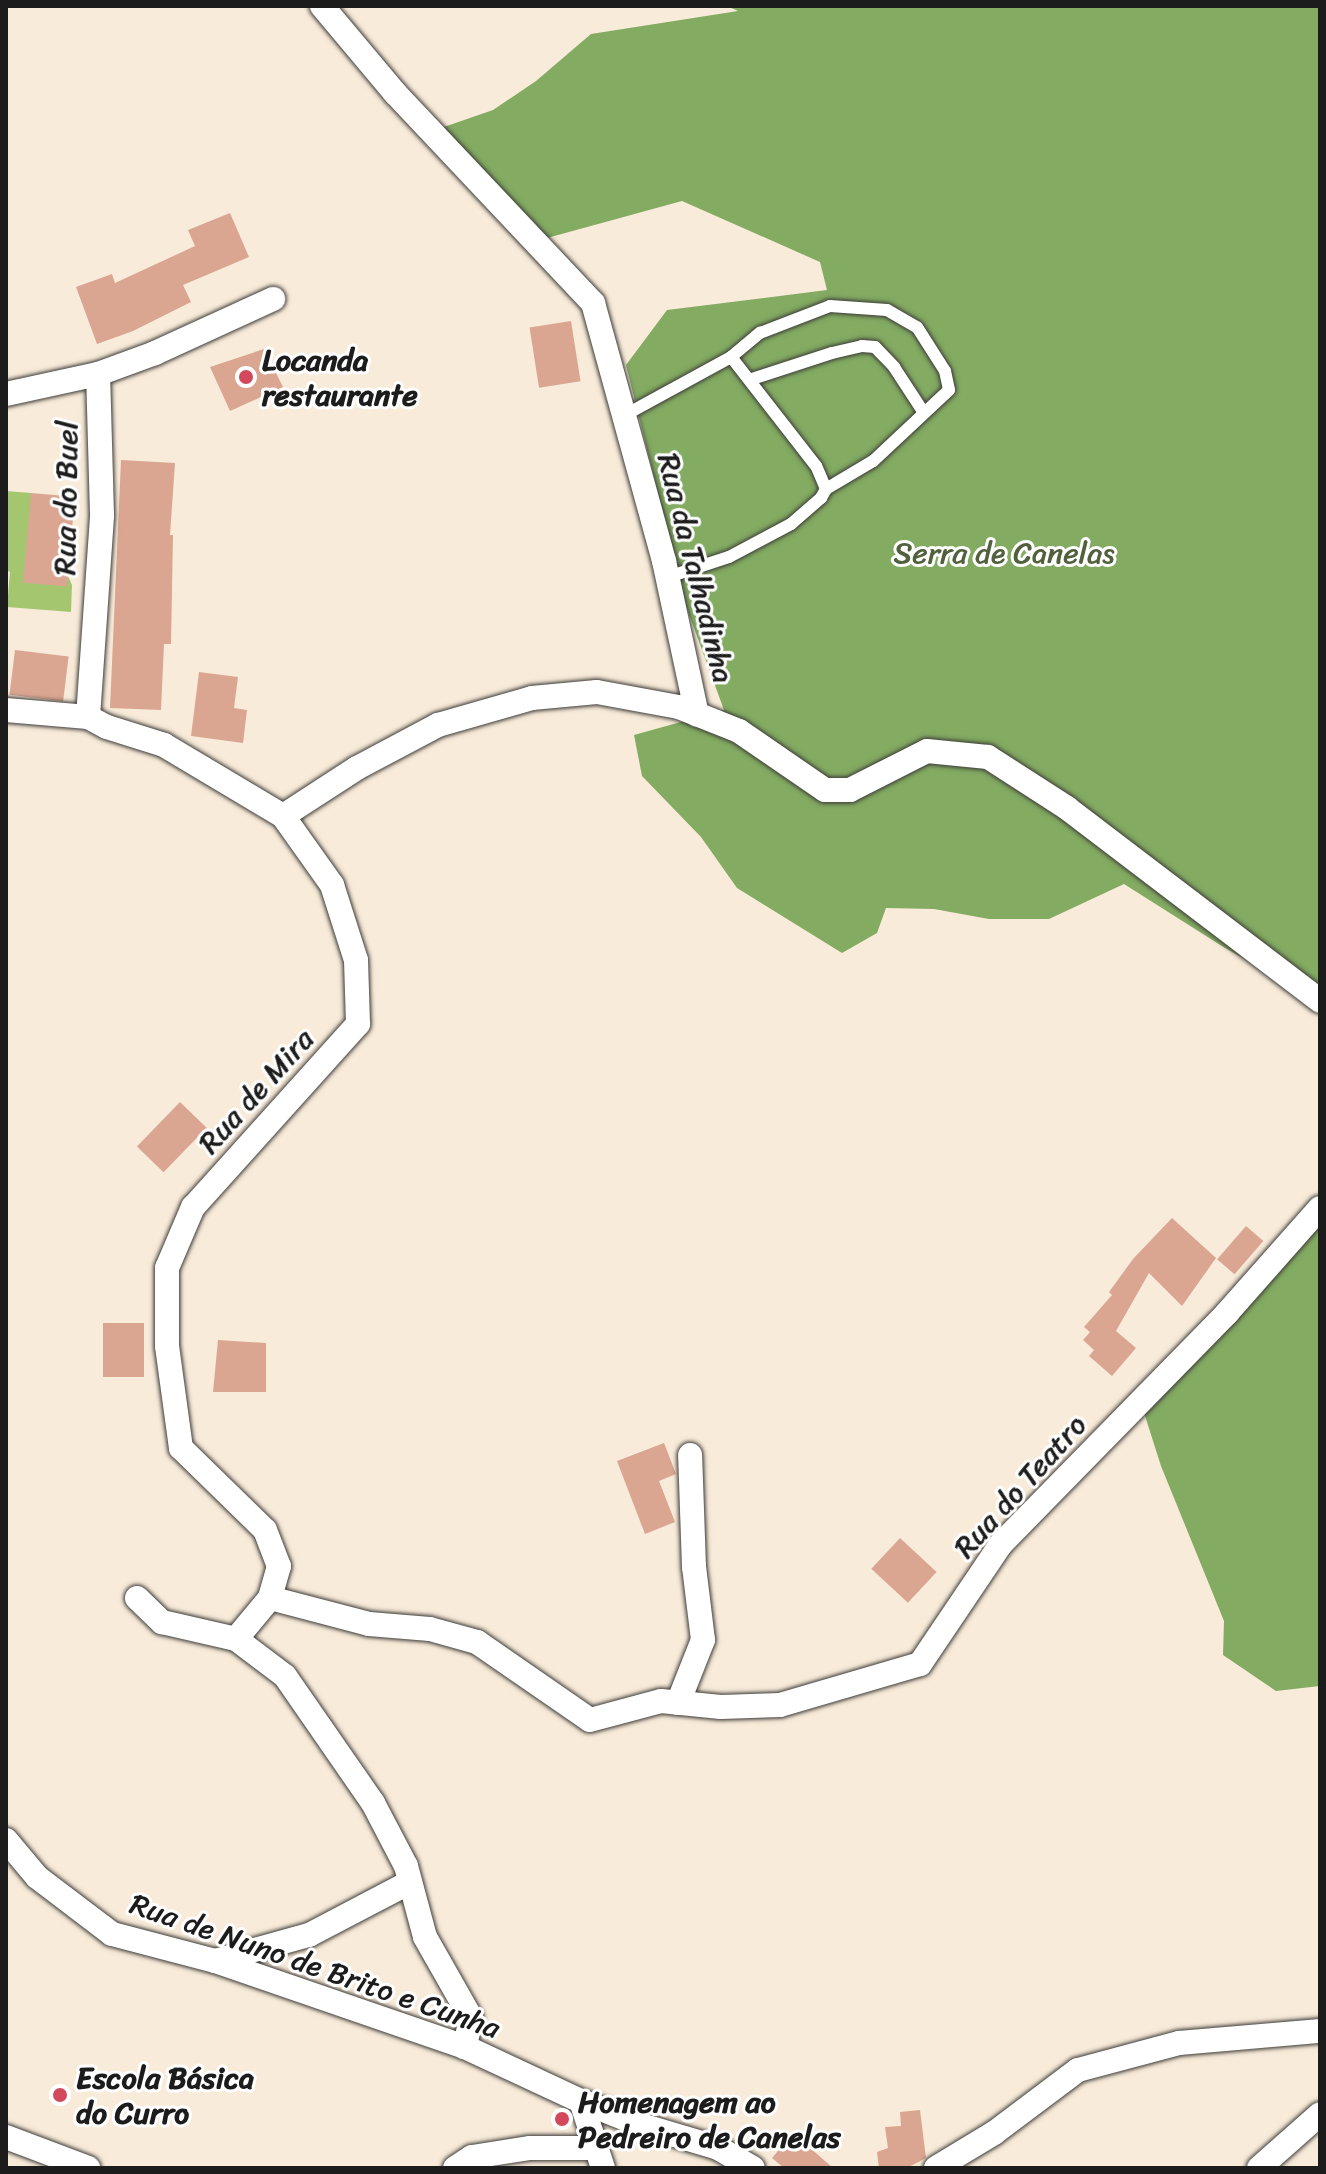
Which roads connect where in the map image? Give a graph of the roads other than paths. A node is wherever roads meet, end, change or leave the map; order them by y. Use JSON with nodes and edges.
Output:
{"nodes":[{"id":1,"x":322,"y":6,"type":"edge"},
{"id":2,"x":273,"y":299,"type":"dead end"},
{"id":3,"x":731,"y":357,"type":"junction"},
{"id":4,"x":98,"y":374,"type":"junction"},
{"id":5,"x":752,"y":379,"type":"junction"},
{"id":6,"x":6,"y":394,"type":"edge"},
{"id":7,"x":924,"y":413,"type":"junction"},
{"id":8,"x":625,"y":415,"type":"junction"},
{"id":9,"x":826,"y":489,"type":"junction"},
{"id":10,"x":668,"y":577,"type":"junction"},
{"id":11,"x":6,"y":710,"type":"edge"},
{"id":12,"x":697,"y":715,"type":"junction"},
{"id":13,"x":88,"y":717,"type":"junction"},
{"id":14,"x":283,"y":816,"type":"junction"},
{"id":15,"x":1320,"y":1001,"type":"edge"},
{"id":16,"x":1320,"y":1208,"type":"edge"},
{"id":17,"x":690,"y":1455,"type":"dead end"},
{"id":18,"x":137,"y":1598,"type":"dead end"},
{"id":19,"x":270,"y":1598,"type":"junction"},
{"id":20,"x":236,"y":1639,"type":"junction"},
{"id":21,"x":678,"y":1703,"type":"junction"},
{"id":22,"x":6,"y":1840,"type":"edge"},
{"id":23,"x":410,"y":1882,"type":"junction"},
{"id":24,"x":215,"y":1961,"type":"junction"},
{"id":25,"x":1320,"y":2031,"type":"edge"},
{"id":26,"x":465,"y":2047,"type":"junction"},
{"id":27,"x":581,"y":2101,"type":"junction"},
{"id":28,"x":1320,"y":2114,"type":"edge"},
{"id":29,"x":6,"y":2137,"type":"edge"},
{"id":30,"x":599,"y":2158,"type":"edge"},
{"id":31,"x":745,"y":2166,"type":"edge"},
{"id":32,"x":88,"y":2168,"type":"edge"},
{"id":33,"x":455,"y":2168,"type":"edge"},
{"id":34,"x":936,"y":2168,"type":"edge"},
{"id":35,"x":1259,"y":2168,"type":"edge"}],
"edges":[{"from":1,"to":8,"type":"street","name":"Rua da Talhadinha"},
{"from":2,"to":4,"type":"street"},
{"from":3,"to":5,"type":"lane"},
{"from":3,"to":7,"type":"lane"},
{"from":3,"to":8,"type":"lane"},
{"from":4,"to":6,"type":"street","name":"Rua do Buel"},
{"from":4,"to":13,"type":"street","name":"Rua do Buel"},
{"from":5,"to":7,"type":"lane"},
{"from":5,"to":9,"type":"lane"},
{"from":7,"to":9,"type":"lane"},
{"from":8,"to":10,"type":"street","name":"Rua da Talhadinha"},
{"from":9,"to":10,"type":"lane"},
{"from":10,"to":12,"type":"street","name":"Rua da Talhadinha"},
{"from":11,"to":13,"type":"street","name":"Rua de Mira"},
{"from":12,"to":14,"type":"street"},
{"from":12,"to":15,"type":"street","name":"Rua da Talhadinha"},
{"from":13,"to":14,"type":"street","name":"Rua de Mira"},
{"from":14,"to":19,"type":"street","name":"Rua de Mira"},
{"from":16,"to":21,"type":"street","name":"Rua do Teatro"},
{"from":17,"to":21,"type":"street"},
{"from":18,"to":20,"type":"street"},
{"from":19,"to":20,"type":"street"},
{"from":19,"to":21,"type":"street","name":"Rua do Teatro"},
{"from":20,"to":23,"type":"street"},
{"from":22,"to":24,"type":"street","name":"Rua de Nuno de Brito e Cunha"},
{"from":23,"to":24,"type":"street"},
{"from":23,"to":26,"type":"street"},
{"from":24,"to":26,"type":"street","name":"Rua de Nuno de Brito e Cunha"},
{"from":25,"to":34,"type":"street"},
{"from":26,"to":27,"type":"street","name":"Rua de Nuno de Brito e Cunha"},
{"from":27,"to":30,"type":"street"},
{"from":27,"to":31,"type":"street","name":"Rua de Nuno de Brito e Cunha"},
{"from":28,"to":35,"type":"street"},
{"from":29,"to":32,"type":"street"},
{"from":30,"to":33,"type":"street"}]}
